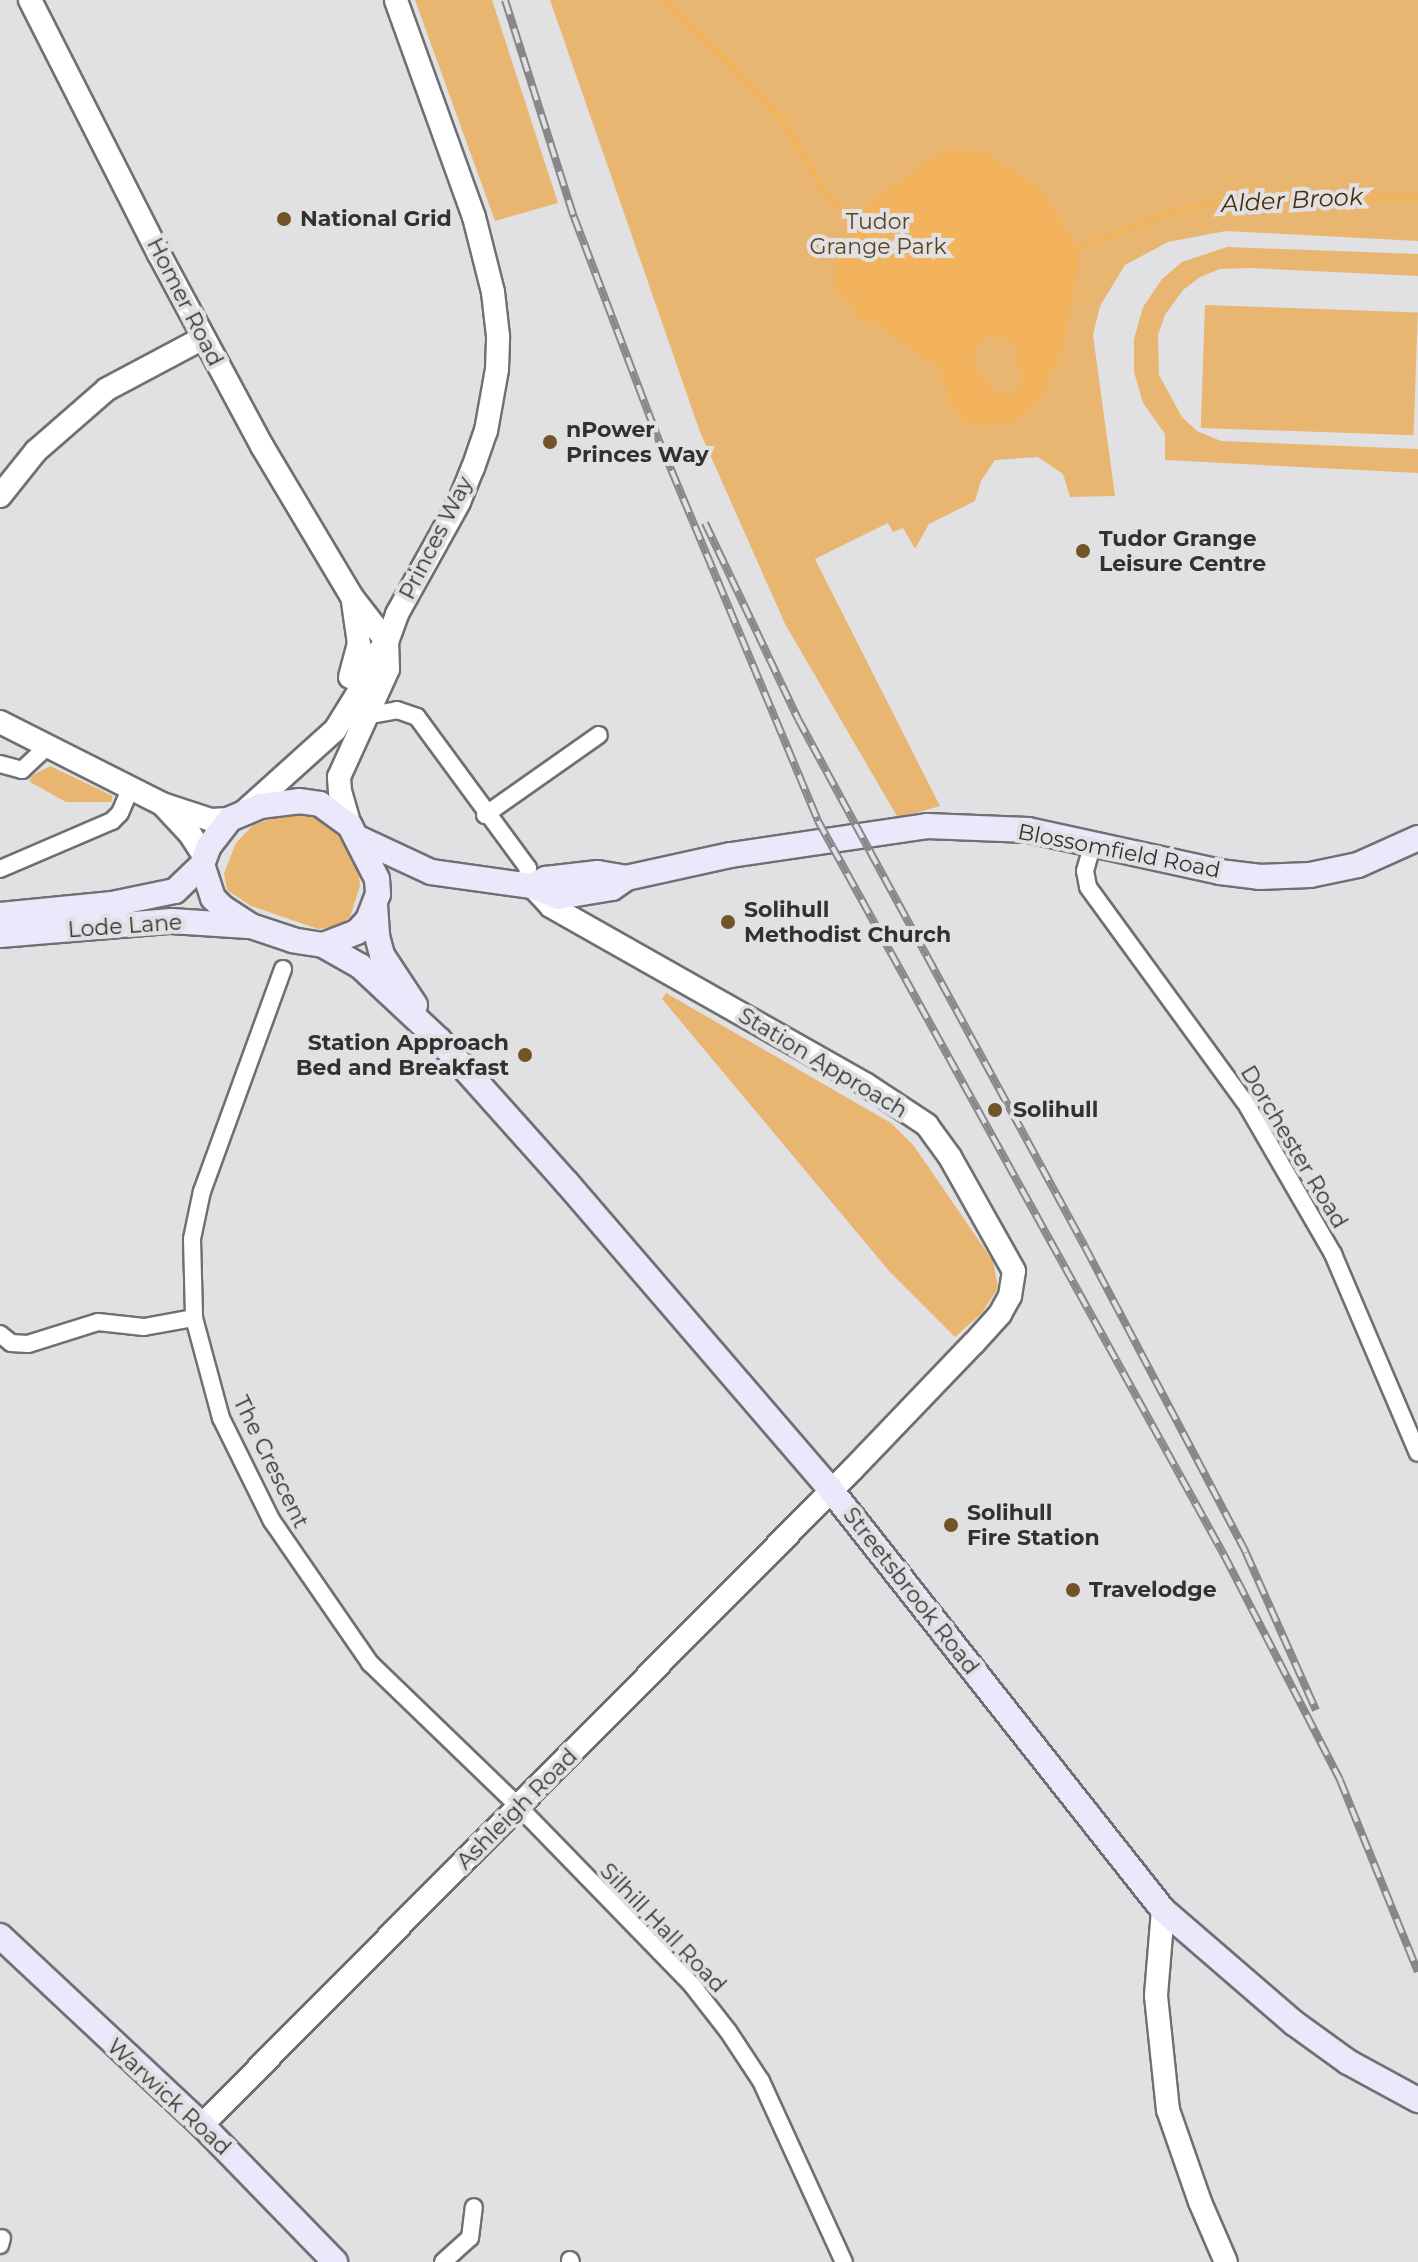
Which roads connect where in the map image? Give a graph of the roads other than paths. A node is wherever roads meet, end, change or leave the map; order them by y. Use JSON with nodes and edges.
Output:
{"nodes":[{"id":1,"x":30,"y":0,"type":"edge"},
{"id":2,"x":396,"y":0,"type":"edge"},
{"id":3,"x":203,"y":338,"type":"junction"},
{"id":4,"x":0,"y":496,"type":"edge"},
{"id":5,"x":409,"y":588,"type":"junction"},
{"id":6,"x":352,"y":597,"type":"junction"},
{"id":7,"x":387,"y":642,"type":"junction"},
{"id":8,"x":370,"y":715,"type":"junction"},
{"id":9,"x":0,"y":722,"type":"edge"},
{"id":10,"x":599,"y":735,"type":"dead end"},
{"id":11,"x":48,"y":746,"type":"junction"},
{"id":12,"x":302,"y":760,"type":"junction"},
{"id":13,"x":0,"y":764,"type":"edge"},
{"id":14,"x":130,"y":789,"type":"junction"},
{"id":15,"x":162,"y":804,"type":"junction"},
{"id":16,"x":237,"y":815,"type":"junction"},
{"id":17,"x":485,"y":815,"type":"junction"},
{"id":18,"x":355,"y":833,"type":"junction"},
{"id":19,"x":1418,"y":838,"type":"edge"},
{"id":20,"x":1093,"y":843,"type":"junction"},
{"id":21,"x":204,"y":861,"type":"junction"},
{"id":22,"x":0,"y":869,"type":"edge"},
{"id":23,"x":431,"y":872,"type":"junction"},
{"id":24,"x":529,"y":886,"type":"junction"},
{"id":25,"x":376,"y":899,"type":"junction"},
{"id":26,"x":0,"y":915,"type":"edge"},
{"id":27,"x":251,"y":926,"type":"junction"},
{"id":28,"x":0,"y":935,"type":"edge"},
{"id":29,"x":323,"y":945,"type":"junction"},
{"id":30,"x":283,"y":969,"type":"dead end"},
{"id":31,"x":439,"y":1040,"type":"junction"},
{"id":32,"x":194,"y":1318,"type":"junction"},
{"id":33,"x":0,"y":1334,"type":"edge"},
{"id":34,"x":1418,"y":1453,"type":"edge"},
{"id":35,"x":831,"y":1490,"type":"junction"},
{"id":36,"x":519,"y":1807,"type":"junction"},
{"id":37,"x":1163,"y":1910,"type":"junction"},
{"id":38,"x":0,"y":1936,"type":"edge"},
{"id":39,"x":1418,"y":2100,"type":"edge"},
{"id":40,"x":202,"y":2125,"type":"junction"},
{"id":41,"x":474,"y":2207,"type":"dead end"},
{"id":42,"x":335,"y":2262,"type":"edge"},
{"id":43,"x":443,"y":2262,"type":"edge"},
{"id":44,"x":844,"y":2262,"type":"edge"},
{"id":45,"x":1226,"y":2262,"type":"edge"}],
"edges":[{"from":1,"to":3,"type":"street","name":"Homer Road"},
{"from":2,"to":5,"type":"street","name":"Princes Way"},
{"from":3,"to":4,"type":"street"},
{"from":3,"to":6,"type":"street","name":"Homer Road"},
{"from":5,"to":6,"type":"street"},
{"from":5,"to":7,"type":"street","name":"Princes Way"},
{"from":6,"to":7,"type":"street","name":"Homer Road"},
{"from":6,"to":12,"type":"street"},
{"from":7,"to":8,"type":"street","name":"Princes Way"},
{"from":7,"to":12,"type":"street","name":"Princes Way"},
{"from":8,"to":17,"type":"street"},
{"from":8,"to":18,"type":"street","name":"Princes Way"},
{"from":9,"to":11,"type":"street"},
{"from":10,"to":17,"type":"street"},
{"from":11,"to":13,"type":"street"},
{"from":11,"to":14,"type":"street"},
{"from":12,"to":16,"type":"street","name":"Princes Way"},
{"from":14,"to":15,"type":"street"},
{"from":14,"to":22,"type":"street"},
{"from":15,"to":16,"type":"street"},
{"from":15,"to":21,"type":"street"},
{"from":16,"to":18,"type":"main road"},
{"from":16,"to":21,"type":"main road"},
{"from":17,"to":24,"type":"street"},
{"from":18,"to":23,"type":"main road","name":"Blossomfield Road"},
{"from":18,"to":25,"type":"main road"},
{"from":19,"to":20,"type":"main road","name":"Blossomfield Road"},
{"from":20,"to":24,"type":"main road","name":"Blossomfield Road"},
{"from":20,"to":34,"type":"street","name":"Dorchester Road"},
{"from":21,"to":26,"type":"main road","name":"Lode Lane"},
{"from":21,"to":27,"type":"main road"},
{"from":23,"to":24,"type":"main road","name":"Blossomfield Road"},
{"from":23,"to":25,"type":"main road","name":"Blossomfield Road"},
{"from":24,"to":35,"type":"street","name":"Station Approach"},
{"from":25,"to":29,"type":"main road"},
{"from":25,"to":31,"type":"main road","name":"Streetsbrook Road"},
{"from":27,"to":28,"type":"main road","name":"Lode Lane"},
{"from":27,"to":29,"type":"main road"},
{"from":29,"to":31,"type":"main road","name":"Streetsbrook Road"},
{"from":30,"to":32,"type":"street","name":"The Crescent"},
{"from":31,"to":35,"type":"main road","name":"Streetsbrook Road"},
{"from":32,"to":33,"type":"street"},
{"from":32,"to":36,"type":"street","name":"The Crescent"},
{"from":35,"to":36,"type":"street","name":"Ashleigh Road"},
{"from":35,"to":37,"type":"main road","name":"Streetsbrook Road"},
{"from":36,"to":40,"type":"street","name":"Ashleigh Road"},
{"from":36,"to":44,"type":"street","name":"Silhill Hall Road"},
{"from":37,"to":39,"type":"main road","name":"Streetsbrook Road"},
{"from":37,"to":45,"type":"street"},
{"from":38,"to":40,"type":"main road","name":"Warwick Road"},
{"from":40,"to":42,"type":"main road","name":"Warwick Road"},
{"from":41,"to":43,"type":"street"}]}
